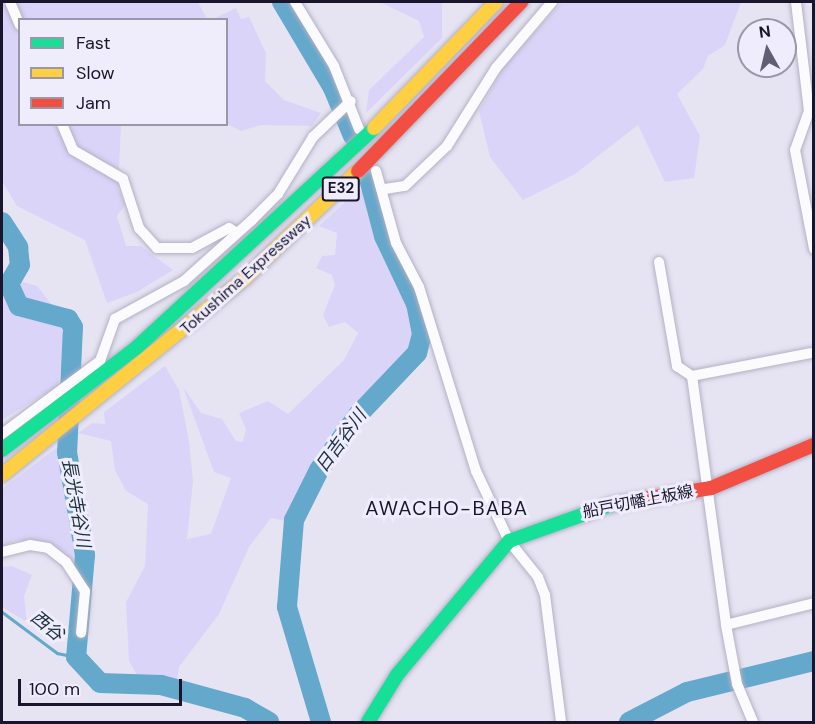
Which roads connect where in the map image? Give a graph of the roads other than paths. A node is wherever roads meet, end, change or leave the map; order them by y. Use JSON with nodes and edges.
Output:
{"nodes":[{"id":1,"x":10,"y":2,"type":"edge"},
{"id":2,"x":295,"y":2,"type":"edge"},
{"id":3,"x":496,"y":2,"type":"edge"},
{"id":4,"x":521,"y":2,"type":"edge"},
{"id":5,"x":552,"y":2,"type":"edge"},
{"id":6,"x":796,"y":2,"type":"edge"},
{"id":7,"x":18,"y":20,"type":"edge"},
{"id":8,"x":349,"y":103,"type":"junction"},
{"id":9,"x":810,"y":121,"type":"edge"},
{"id":10,"x":63,"y":126,"type":"edge"},
{"id":11,"x":359,"y":129,"type":"dead end"},
{"id":12,"x":376,"y":171,"type":"dead end"},
{"id":13,"x":385,"y":189,"type":"junction"},
{"id":14,"x":237,"y":233,"type":"junction"},
{"id":15,"x":813,"y":249,"type":"edge"},
{"id":16,"x":659,"y":262,"type":"dead end"},
{"id":17,"x":811,"y":353,"type":"dead end"},
{"id":18,"x":692,"y":376,"type":"junction"},
{"id":19,"x":2,"y":434,"type":"edge"},
{"id":20,"x":813,"y":445,"type":"edge"},
{"id":21,"x":2,"y":450,"type":"edge"},
{"id":22,"x":4,"y":473,"type":"edge"},
{"id":23,"x":711,"y":488,"type":"junction"},
{"id":24,"x":509,"y":541,"type":"junction"},
{"id":25,"x":2,"y":552,"type":"edge"},
{"id":26,"x":813,"y":603,"type":"edge"},
{"id":27,"x":726,"y":625,"type":"junction"},
{"id":28,"x":81,"y":633,"type":"dead end"},
{"id":29,"x":750,"y":721,"type":"edge"},
{"id":30,"x":368,"y":723,"type":"edge"},
{"id":31,"x":561,"y":723,"type":"edge"}],
"edges":[{"from":1,"to":7,"type":"street"},
{"from":2,"to":8,"type":"street"},
{"from":3,"to":21,"type":"main road","name":"Tokushima Expressway","number":"E32"},
{"from":4,"to":22,"type":"main road","name":"Tokushima Expressway","number":"E32"},
{"from":5,"to":13,"type":"street"},
{"from":6,"to":9,"type":"street"},
{"from":8,"to":11,"type":"street"},
{"from":8,"to":14,"type":"street"},
{"from":9,"to":15,"type":"street"},
{"from":10,"to":14,"type":"street"},
{"from":12,"to":13,"type":"street"},
{"from":13,"to":24,"type":"street"},
{"from":14,"to":19,"type":"street"},
{"from":16,"to":18,"type":"street"},
{"from":17,"to":18,"type":"street"},
{"from":18,"to":23,"type":"street"},
{"from":20,"to":23,"type":"main road","name":"船戸切幡上板線"},
{"from":23,"to":24,"type":"main road","name":"船戸切幡上板線"},
{"from":23,"to":27,"type":"street"},
{"from":24,"to":30,"type":"main road"},
{"from":24,"to":31,"type":"street"},
{"from":25,"to":28,"type":"street"},
{"from":26,"to":27,"type":"street"},
{"from":27,"to":29,"type":"street"}]}
